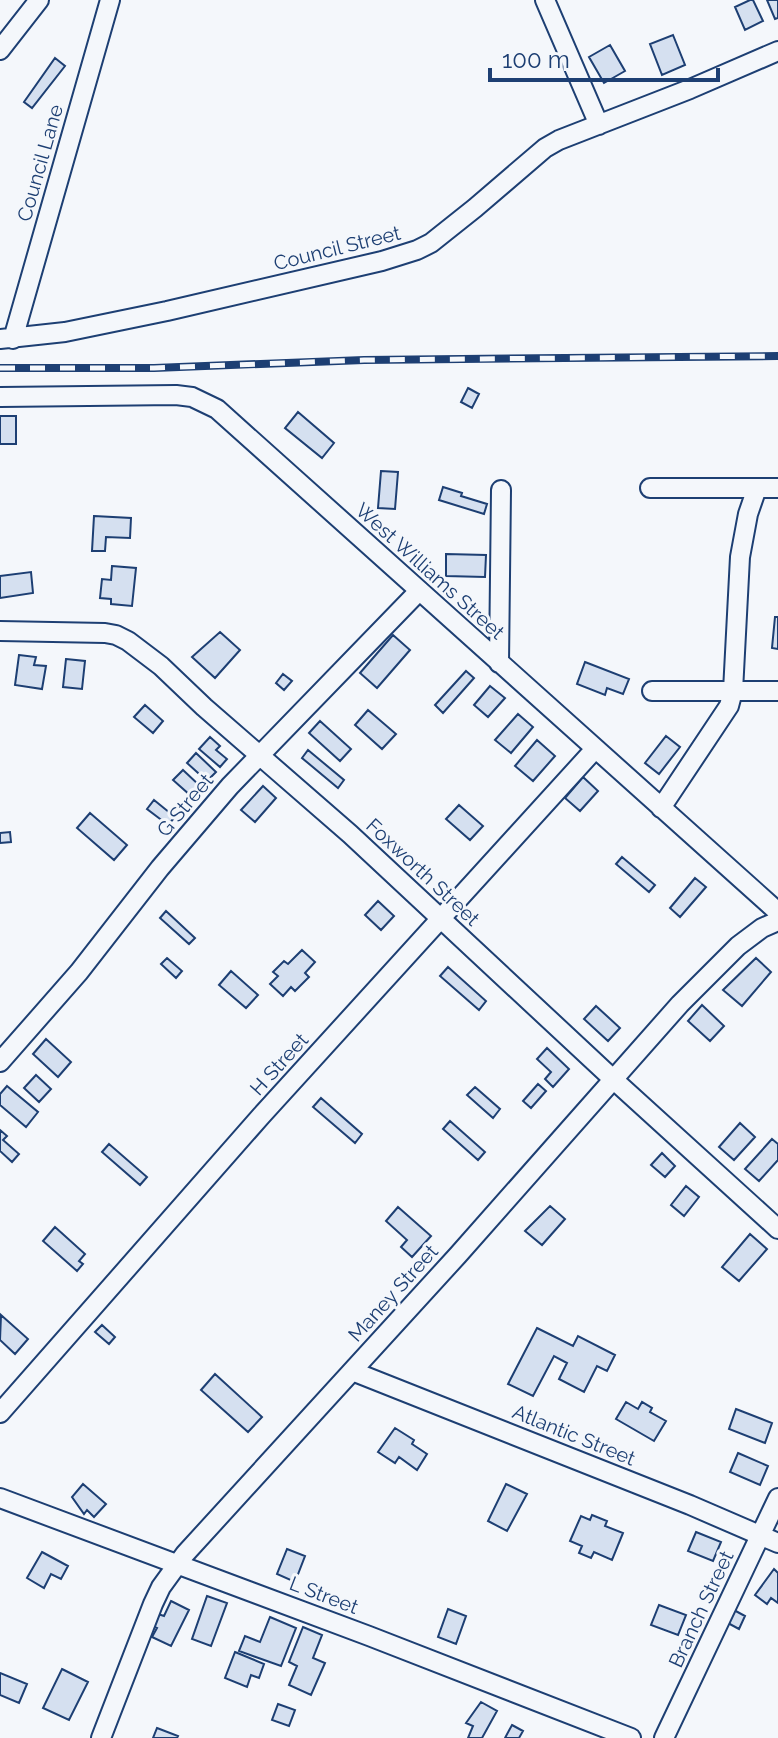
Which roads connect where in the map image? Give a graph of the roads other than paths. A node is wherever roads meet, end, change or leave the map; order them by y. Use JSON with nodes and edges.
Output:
{"nodes":[{"id":1,"x":39,"y":0,"type":"edge"},
{"id":2,"x":110,"y":0,"type":"edge"},
{"id":3,"x":545,"y":0,"type":"edge"},
{"id":4,"x":0,"y":50,"type":"edge"},
{"id":5,"x":778,"y":51,"type":"edge"},
{"id":6,"x":599,"y":125,"type":"junction"},
{"id":7,"x":6,"y":339,"type":"edge"},
{"id":8,"x":0,"y":397,"type":"edge"},
{"id":9,"x":650,"y":488,"type":"dead end"},
{"id":10,"x":757,"y":488,"type":"junction"},
{"id":11,"x":778,"y":488,"type":"edge"},
{"id":12,"x":501,"y":490,"type":"dead end"},
{"id":13,"x":419,"y":591,"type":"junction"},
{"id":14,"x":0,"y":631,"type":"edge"},
{"id":15,"x":499,"y":663,"type":"junction"},
{"id":16,"x":652,"y":691,"type":"dead end"},
{"id":17,"x":733,"y":691,"type":"junction"},
{"id":18,"x":778,"y":691,"type":"edge"},
{"id":19,"x":595,"y":749,"type":"junction"},
{"id":20,"x":261,"y":755,"type":"junction"},
{"id":21,"x":661,"y":808,"type":"junction"},
{"id":22,"x":778,"y":912,"type":"edge"},
{"id":23,"x":440,"y":920,"type":"junction"},
{"id":24,"x":778,"y":921,"type":"edge"},
{"id":25,"x":0,"y":1062,"type":"edge"},
{"id":26,"x":614,"y":1080,"type":"junction"},
{"id":27,"x":778,"y":1229,"type":"edge"},
{"id":28,"x":352,"y":1371,"type":"junction"},
{"id":29,"x":0,"y":1413,"type":"edge"},
{"id":30,"x":0,"y":1498,"type":"edge"},
{"id":31,"x":778,"y":1498,"type":"edge"},
{"id":32,"x":769,"y":1539,"type":"edge"},
{"id":33,"x":178,"y":1564,"type":"junction"},
{"id":34,"x":101,"y":1738,"type":"edge"},
{"id":35,"x":631,"y":1738,"type":"edge"},
{"id":36,"x":664,"y":1738,"type":"edge"}],
"edges":[{"from":1,"to":4,"type":"street"},
{"from":2,"to":7,"type":"street","name":"Council Lane"},
{"from":3,"to":6,"type":"street"},
{"from":5,"to":6,"type":"street","name":"Council Street"},
{"from":6,"to":7,"type":"street","name":"Council Street"},
{"from":8,"to":13,"type":"street","name":"West Williams Street"},
{"from":9,"to":10,"type":"street"},
{"from":10,"to":11,"type":"street"},
{"from":10,"to":17,"type":"street"},
{"from":12,"to":15,"type":"street"},
{"from":13,"to":15,"type":"street","name":"West Williams Street"},
{"from":13,"to":20,"type":"street","name":"G Street"},
{"from":14,"to":20,"type":"street","name":"Foxworth Street"},
{"from":15,"to":19,"type":"street","name":"West Williams Street"},
{"from":16,"to":17,"type":"street"},
{"from":17,"to":18,"type":"street"},
{"from":17,"to":21,"type":"street"},
{"from":19,"to":21,"type":"street","name":"West Williams Street"},
{"from":19,"to":23,"type":"street","name":"H Street"},
{"from":20,"to":23,"type":"street","name":"Foxworth Street"},
{"from":20,"to":25,"type":"street","name":"G Street"},
{"from":21,"to":22,"type":"street","name":"West Williams Street"},
{"from":23,"to":26,"type":"street","name":"Foxworth Street"},
{"from":23,"to":29,"type":"street","name":"H Street"},
{"from":24,"to":26,"type":"street","name":"Maney Street"},
{"from":26,"to":27,"type":"street","name":"Foxworth Street"},
{"from":26,"to":28,"type":"street","name":"Maney Street"},
{"from":28,"to":32,"type":"street","name":"Atlantic Street"},
{"from":28,"to":33,"type":"street","name":"Maney Street"},
{"from":30,"to":33,"type":"street","name":"L Street"},
{"from":31,"to":32,"type":"street","name":"Branch Street"},
{"from":32,"to":36,"type":"street","name":"Branch Street"},
{"from":33,"to":34,"type":"street","name":"Maney Street"},
{"from":33,"to":35,"type":"street","name":"L Street"}]}
